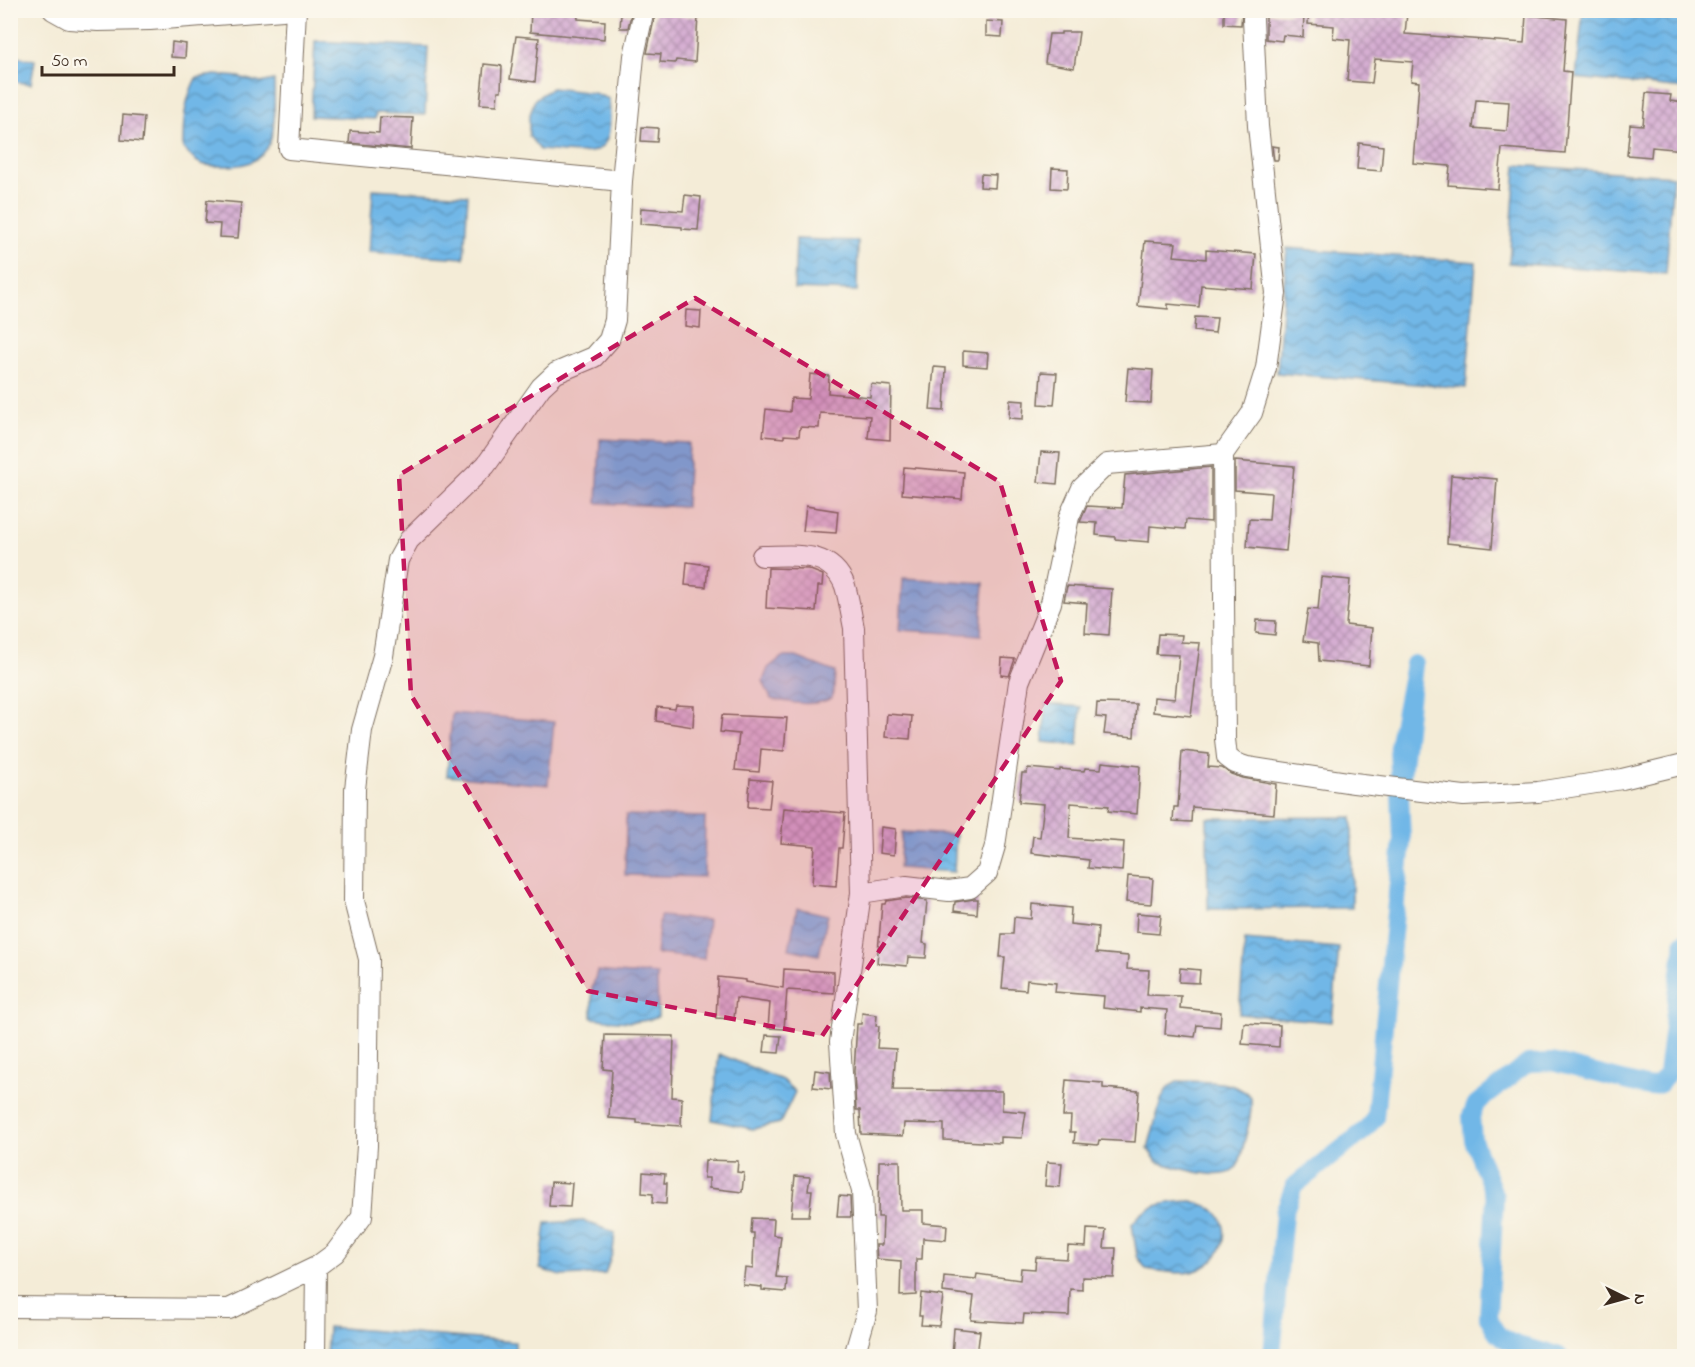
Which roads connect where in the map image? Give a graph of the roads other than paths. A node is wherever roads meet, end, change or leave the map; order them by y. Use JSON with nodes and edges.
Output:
{"nodes":[{"id":1,"x":53,"y":10,"type":"edge"},
{"id":2,"x":283,"y":10,"type":"edge"},
{"id":3,"x":296,"y":10,"type":"edge"},
{"id":4,"x":644,"y":10,"type":"edge"},
{"id":5,"x":1254,"y":10,"type":"edge"},
{"id":6,"x":622,"y":181,"type":"junction"},
{"id":7,"x":1223,"y":454,"type":"junction"},
{"id":8,"x":762,"y":556,"type":"dead end"},
{"id":9,"x":1684,"y":764,"type":"edge"},
{"id":10,"x":861,"y":893,"type":"junction"},
{"id":11,"x":316,"y":1267,"type":"junction"},
{"id":12,"x":10,"y":1307,"type":"edge"},
{"id":13,"x":315,"y":1356,"type":"edge"},
{"id":14,"x":854,"y":1356,"type":"edge"}],
"edges":[{"from":1,"to":2,"type":"street"},
{"from":3,"to":6,"type":"street"},
{"from":4,"to":6,"type":"street"},
{"from":5,"to":7,"type":"street"},
{"from":6,"to":11,"type":"street"},
{"from":7,"to":9,"type":"street"},
{"from":7,"to":10,"type":"street"},
{"from":8,"to":10,"type":"street"},
{"from":10,"to":14,"type":"street"},
{"from":11,"to":12,"type":"street"},
{"from":11,"to":13,"type":"street"}]}
